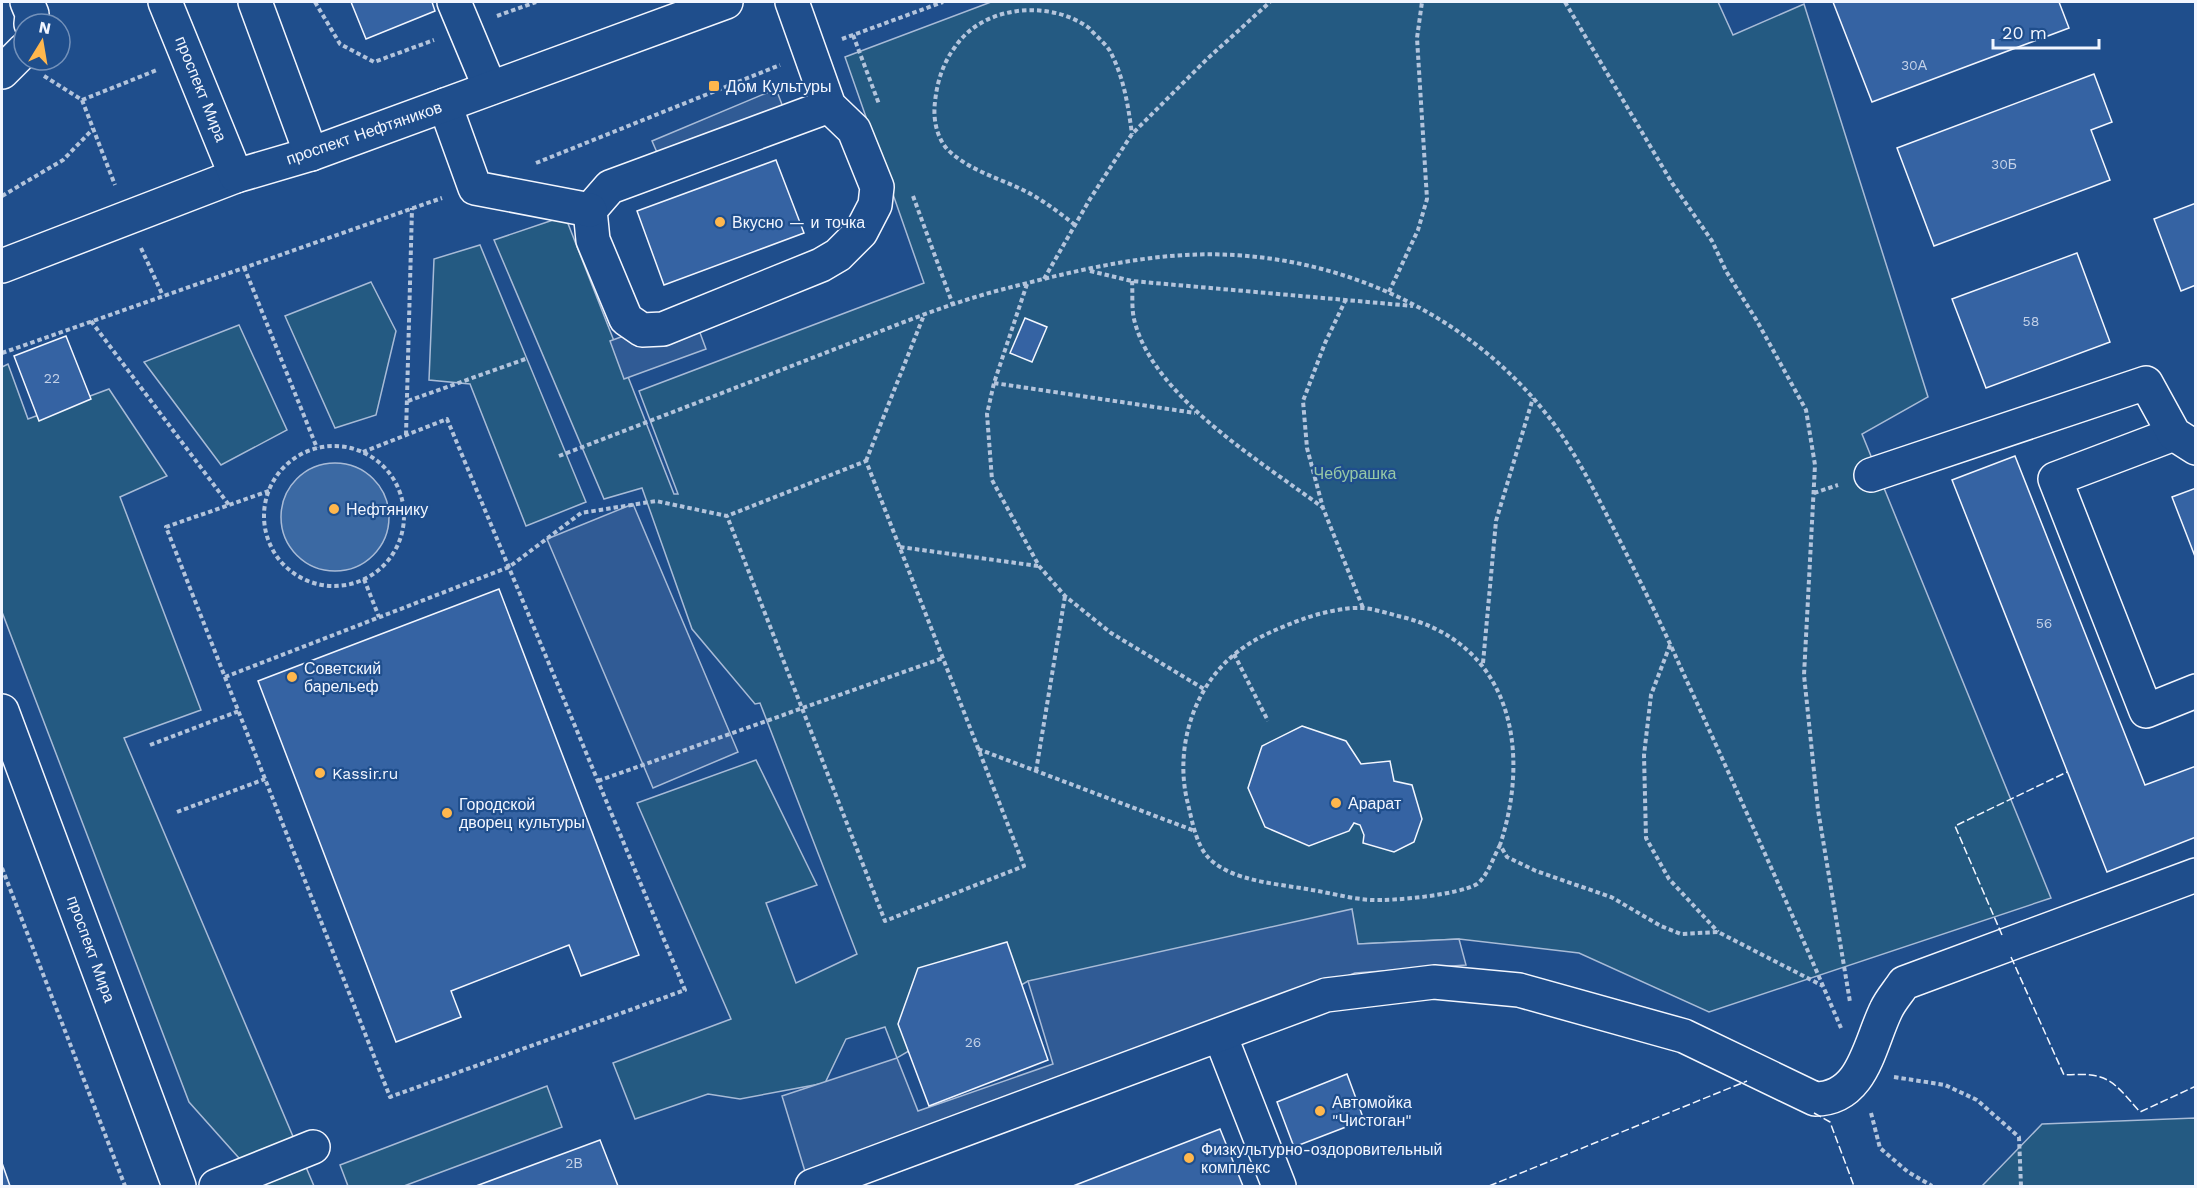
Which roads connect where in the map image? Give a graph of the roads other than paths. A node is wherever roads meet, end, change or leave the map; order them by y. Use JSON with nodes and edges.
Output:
{"nodes":[{"id":1,"x":165,"y":2,"type":"edge"},
{"id":2,"x":255,"y":2,"type":"edge"},
{"id":3,"x":454,"y":2,"type":"edge"},
{"id":4,"x":726,"y":2,"type":"edge"},
{"id":5,"x":792,"y":2,"type":"edge"},
{"id":6,"x":691,"y":8,"type":"edge"},
{"id":7,"x":490,"y":88,"type":"junction"},
{"id":8,"x":445,"y":105,"type":"junction"},
{"id":9,"x":829,"y":106,"type":"junction"},
{"id":10,"x":311,"y":154,"type":"junction"},
{"id":11,"x":236,"y":176,"type":"junction"},
{"id":12,"x":590,"y":210,"type":"junction"},
{"id":13,"x":2,"y":266,"type":"edge"},
{"id":14,"x":2185,"y":441,"type":"edge"},
{"id":15,"x":1871,"y":476,"type":"dead end"},
{"id":16,"x":2196,"y":691,"type":"edge"},
{"id":17,"x":2,"y":711,"type":"edge"},
{"id":18,"x":2196,"y":875,"type":"edge"},
{"id":19,"x":1220,"y":1035,"type":"junction"},
{"id":20,"x":313,"y":1147,"type":"dead end"},
{"id":21,"x":179,"y":1186,"type":"edge"},
{"id":22,"x":216,"y":1186,"type":"edge"},
{"id":23,"x":812,"y":1186,"type":"edge"},
{"id":24,"x":1279,"y":1186,"type":"edge"}],
"edges":[{"from":1,"to":11,"type":"main road","name":"проспект Мира"},
{"from":2,"to":10,"type":"main road"},
{"from":3,"to":7,"type":"main road"},
{"from":4,"to":6,"type":"main road","name":"проспект Нефтяников"},
{"from":5,"to":9,"type":"main road"},
{"from":6,"to":7,"type":"main road","name":"проспект Нефтяников"},
{"from":7,"to":8,"type":"main road","name":"проспект Нефтяников"},
{"from":8,"to":10,"type":"main road","name":"проспект Нефтяников"},
{"from":8,"to":12,"type":"main road"},
{"from":9,"to":12,"type":"main road"},
{"from":9,"to":12,"type":"main road"},
{"from":10,"to":11,"type":"main road","name":"проспект Нефтяников"},
{"from":11,"to":13,"type":"main road","name":"проспект Нефтяников"},
{"from":14,"to":15,"type":"main road"},
{"from":14,"to":16,"type":"main road"},
{"from":17,"to":21,"type":"main road","name":"проспект Мира"},
{"from":18,"to":19,"type":"main road"},
{"from":19,"to":23,"type":"main road"},
{"from":19,"to":24,"type":"main road"},
{"from":20,"to":22,"type":"main road"}]}
